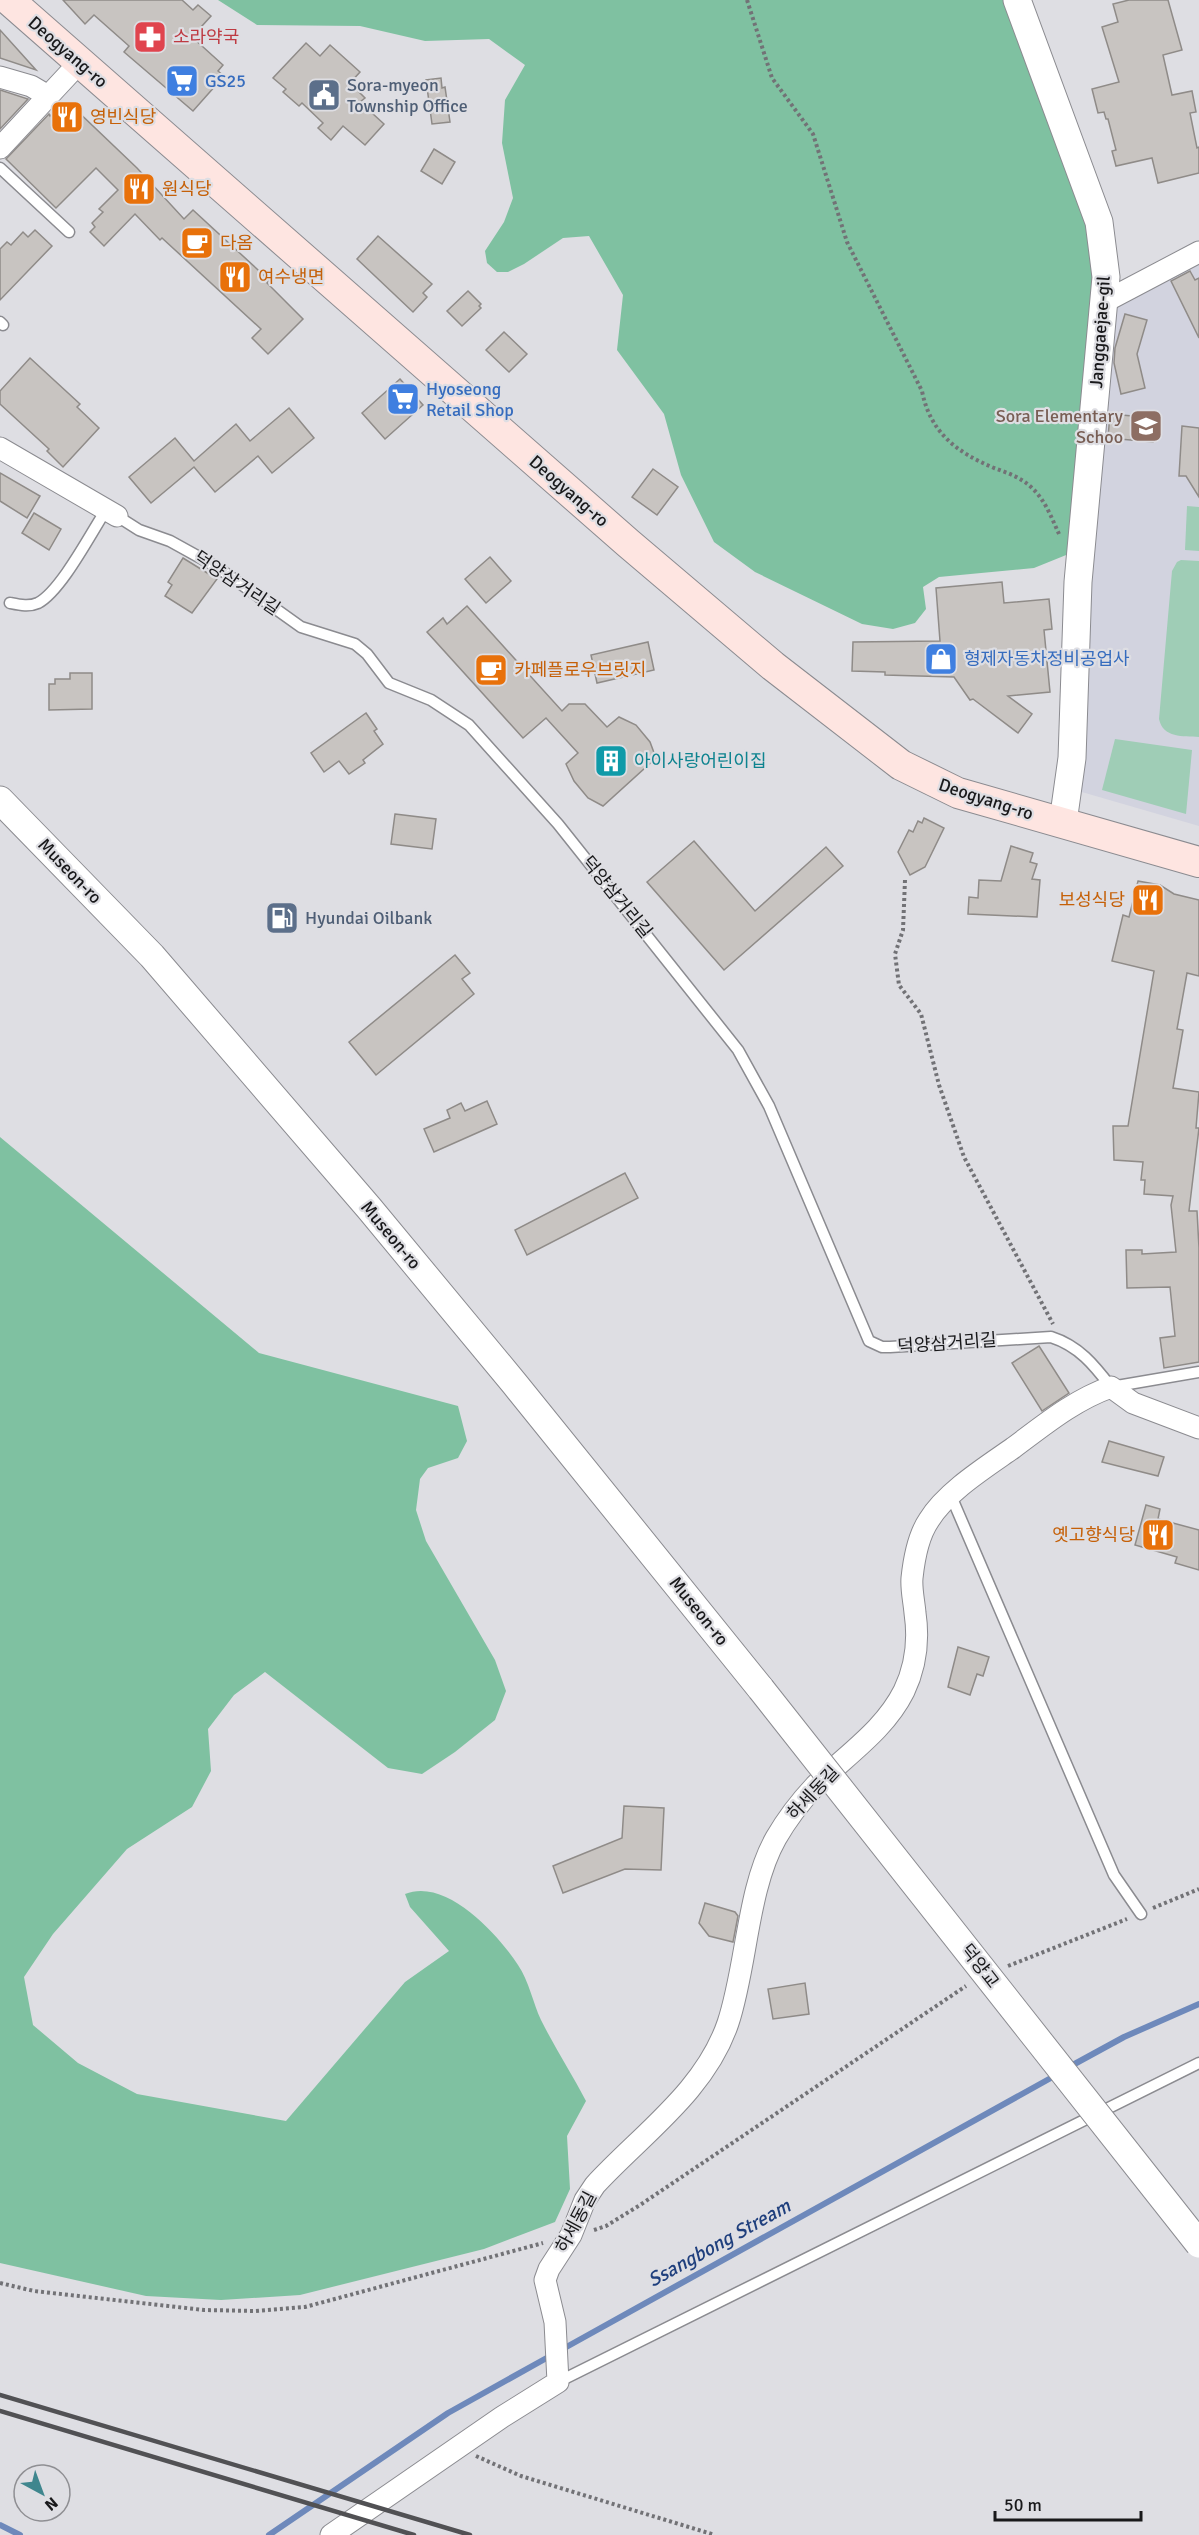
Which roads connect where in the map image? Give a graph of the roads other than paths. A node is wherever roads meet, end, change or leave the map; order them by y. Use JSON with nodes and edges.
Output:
{"nodes":[{"id":1,"x":9,"y":0,"type":"edge"},
{"id":2,"x":1017,"y":0,"type":"edge"},
{"id":3,"x":80,"y":62,"type":"junction"},
{"id":4,"x":0,"y":77,"type":"edge"},
{"id":5,"x":48,"y":96,"type":"junction"},
{"id":6,"x":0,"y":148,"type":"edge"},
{"id":7,"x":0,"y":168,"type":"edge"},
{"id":8,"x":69,"y":232,"type":"dead end"},
{"id":9,"x":1199,"y":252,"type":"edge"},
{"id":10,"x":1104,"y":302,"type":"junction"},
{"id":11,"x":0,"y":448,"type":"edge"},
{"id":12,"x":112,"y":513,"type":"junction"},
{"id":13,"x":10,"y":603,"type":"dead end"},
{"id":14,"x":0,"y":800,"type":"edge"},
{"id":15,"x":1063,"y":822,"type":"junction"},
{"id":16,"x":1199,"y":862,"type":"edge"},
{"id":17,"x":1199,"y":1372,"type":"edge"},
{"id":18,"x":1110,"y":1387,"type":"junction"},
{"id":19,"x":1199,"y":1428,"type":"edge"},
{"id":20,"x":951,"y":1496,"type":"junction"},
{"id":21,"x":761,"y":1689,"type":"joint"},
{"id":22,"x":1141,"y":1914,"type":"dead end"},
{"id":23,"x":1199,"y":2063,"type":"edge"},
{"id":24,"x":1199,"y":2244,"type":"edge"},
{"id":25,"x":559,"y":2377,"type":"junction"},
{"id":26,"x":331,"y":2535,"type":"edge"}],
"edges":[{"from":1,"to":3,"type":"main road","name":"Deogyang-ro"},
{"from":2,"to":10,"type":"street","name":"Janggaejae-gil"},
{"from":3,"to":5,"type":"street"},
{"from":3,"to":15,"type":"main road","name":"Deogyang-ro"},
{"from":4,"to":5,"type":"street"},
{"from":5,"to":6,"type":"street"},
{"from":7,"to":8,"type":"lane"},
{"from":9,"to":10,"type":"street"},
{"from":10,"to":15,"type":"street","name":"Janggaejae-gil"},
{"from":11,"to":12,"type":"street","name":"덕양삼거리길"},
{"from":12,"to":13,"type":"lane"},
{"from":12,"to":18,"type":"lane","name":"덕양삼거리길"},
{"from":14,"to":21,"type":"street","name":"Museon-ro"},
{"from":15,"to":16,"type":"main road","name":"Deogyang-ro"},
{"from":17,"to":18,"type":"lane","name":"하세동길"},
{"from":18,"to":19,"type":"street"},
{"from":18,"to":20,"type":"street","name":"하세동길"},
{"from":20,"to":22,"type":"lane"},
{"from":20,"to":25,"type":"street","name":"하세동길"},
{"from":21,"to":24,"type":"street","name":"덕양교","bridge":true},
{"from":23,"to":25,"type":"lane"},
{"from":25,"to":26,"type":"street"}]}
